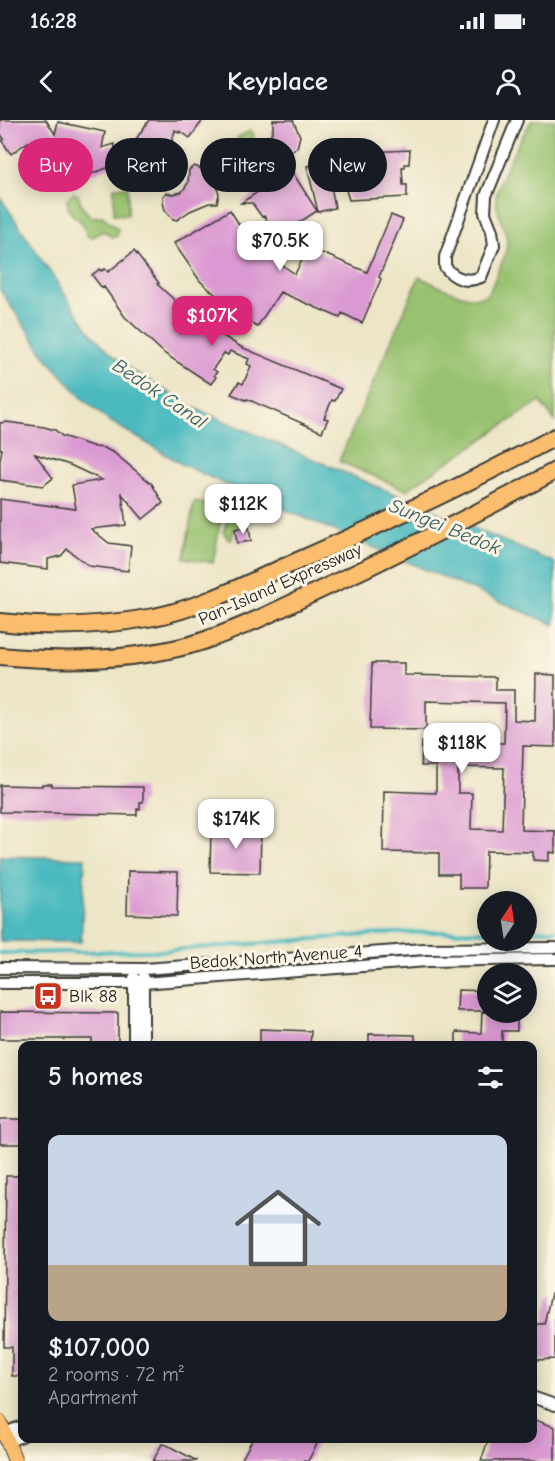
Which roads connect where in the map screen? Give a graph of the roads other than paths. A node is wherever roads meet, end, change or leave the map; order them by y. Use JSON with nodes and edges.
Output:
{"nodes":[{"id":1,"x":494,"y":120,"type":"edge"},
{"id":2,"x":517,"y":120,"type":"edge"},
{"id":3,"x":555,"y":437,"type":"edge"},
{"id":4,"x":555,"y":471,"type":"edge"},
{"id":5,"x":0,"y":622,"type":"edge"},
{"id":6,"x":0,"y":656,"type":"edge"},
{"id":7,"x":555,"y":948,"type":"edge"},
{"id":8,"x":555,"y":959,"type":"edge"},
{"id":9,"x":0,"y":968,"type":"edge"},
{"id":10,"x":139,"y":969,"type":"junction"},
{"id":11,"x":0,"y":983,"type":"edge"},
{"id":12,"x":139,"y":983,"type":"junction"},
{"id":13,"x":134,"y":1041,"type":"edge"},
{"id":14,"x":143,"y":1041,"type":"edge"},
{"id":15,"x":537,"y":1399,"type":"edge"},
{"id":16,"x":555,"y":1405,"type":"edge"},
{"id":17,"x":4,"y":1432,"type":"edge"},
{"id":18,"x":15,"y":1461,"type":"edge"}],
"edges":[{"from":1,"to":2,"type":"street"},
{"from":3,"to":5,"type":"highway","name":"Pan-Island Expressway"},
{"from":4,"to":6,"type":"highway","name":"Pan-Island Expressway"},
{"from":7,"to":10,"type":"street","name":"Bedok North Avenue 4"},
{"from":8,"to":12,"type":"street","name":"Bedok North Avenue 4"},
{"from":9,"to":10,"type":"street","name":"Bedok North Avenue 4"},
{"from":10,"to":12,"type":"street"},
{"from":11,"to":12,"type":"street","name":"Bedok North Avenue 4"},
{"from":12,"to":13,"type":"street"},
{"from":12,"to":14,"type":"street"},
{"from":15,"to":16,"type":"street"},
{"from":17,"to":18,"type":"main road"}]}
